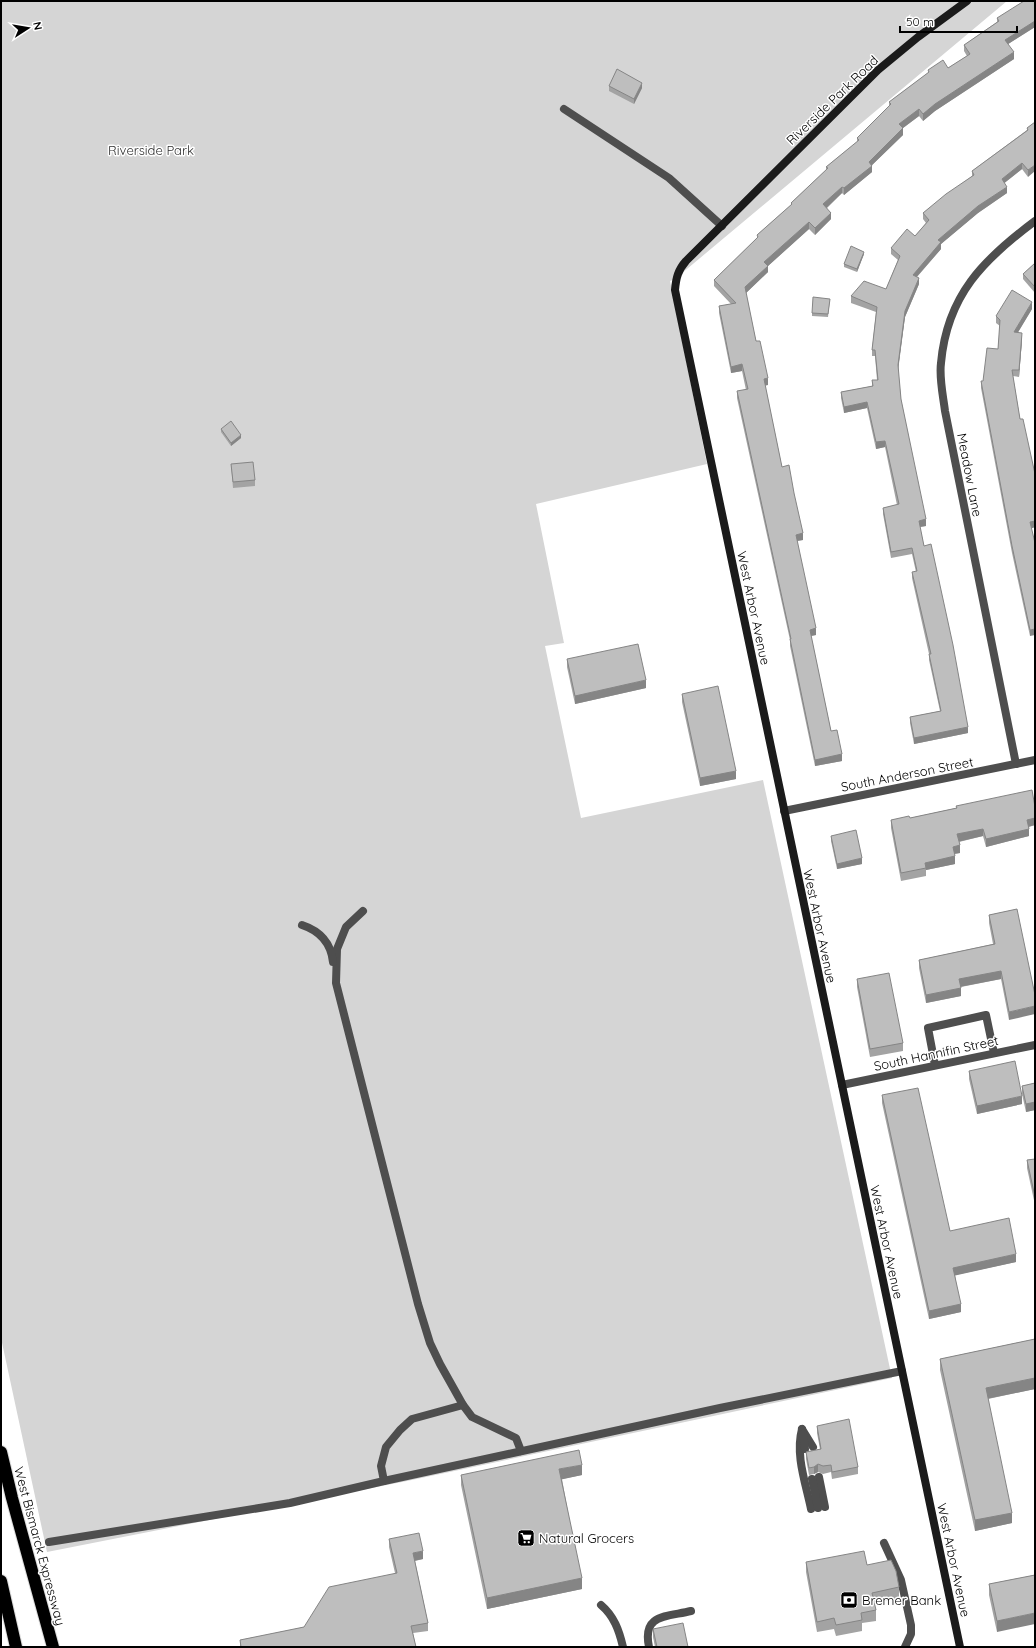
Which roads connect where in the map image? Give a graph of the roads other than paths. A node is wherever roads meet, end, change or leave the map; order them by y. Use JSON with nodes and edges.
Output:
{"nodes":[{"id":1,"x":967,"y":1,"type":"edge"},
{"id":2,"x":564,"y":109,"type":"dead end"},
{"id":3,"x":1035,"y":221,"type":"edge"},
{"id":4,"x":722,"y":226,"type":"junction"},
{"id":5,"x":1035,"y":760,"type":"edge"},
{"id":6,"x":1016,"y":764,"type":"junction"},
{"id":7,"x":784,"y":811,"type":"junction"},
{"id":8,"x":363,"y":911,"type":"dead end"},
{"id":9,"x":302,"y":925,"type":"dead end"},
{"id":10,"x":336,"y":983,"type":"junction"},
{"id":11,"x":1035,"y":1045,"type":"edge"},
{"id":12,"x":994,"y":1054,"type":"junction"},
{"id":13,"x":935,"y":1065,"type":"junction"},
{"id":14,"x":842,"y":1085,"type":"junction"},
{"id":15,"x":902,"y":1371,"type":"junction"},
{"id":16,"x":463,"y":1405,"type":"junction"},
{"id":17,"x":809,"y":1448,"type":"dead end"},
{"id":18,"x":521,"y":1451,"type":"junction"},
{"id":19,"x":1,"y":1452,"type":"edge"},
{"id":20,"x":815,"y":1478,"type":"edge"},
{"id":21,"x":384,"y":1480,"type":"junction"},
{"id":22,"x":49,"y":1542,"type":"dead end"},
{"id":23,"x":884,"y":1543,"type":"dead end"},
{"id":24,"x":1,"y":1581,"type":"edge"},
{"id":25,"x":601,"y":1606,"type":"dead end"},
{"id":26,"x":691,"y":1611,"type":"dead end"},
{"id":27,"x":16,"y":1647,"type":"edge"},
{"id":28,"x":53,"y":1647,"type":"edge"},
{"id":29,"x":623,"y":1647,"type":"edge"},
{"id":30,"x":649,"y":1647,"type":"edge"},
{"id":31,"x":905,"y":1647,"type":"edge"},
{"id":32,"x":960,"y":1647,"type":"edge"}],
"edges":[{"from":1,"to":4,"type":"main road","name":"Riverside Park Road"},
{"from":2,"to":4,"type":"street"},
{"from":3,"to":6,"type":"street","name":"Meadow Lane"},
{"from":4,"to":7,"type":"main road","name":"West Arbor Avenue"},
{"from":5,"to":6,"type":"street","name":"South Anderson Street"},
{"from":6,"to":7,"type":"street","name":"South Anderson Street"},
{"from":7,"to":14,"type":"main road","name":"West Arbor Avenue"},
{"from":8,"to":10,"type":"street"},
{"from":9,"to":10,"type":"street"},
{"from":10,"to":16,"type":"street"},
{"from":11,"to":12,"type":"street","name":"South Hannifin Street"},
{"from":12,"to":13,"type":"street","name":"South Hannifin Street"},
{"from":12,"to":13,"type":"street"},
{"from":13,"to":14,"type":"street","name":"South Hannifin Street"},
{"from":14,"to":15,"type":"main road","name":"West Arbor Avenue"},
{"from":15,"to":18,"type":"street"},
{"from":15,"to":32,"type":"main road","name":"West Arbor Avenue"},
{"from":16,"to":18,"type":"street"},
{"from":16,"to":21,"type":"street"},
{"from":17,"to":20,"type":"street"},
{"from":18,"to":21,"type":"street"},
{"from":19,"to":28,"type":"highway","name":"West Bismarck Expressway"},
{"from":21,"to":22,"type":"street"},
{"from":23,"to":31,"type":"street"},
{"from":24,"to":27,"type":"highway"},
{"from":25,"to":29,"type":"street"},
{"from":26,"to":30,"type":"street"}]}
